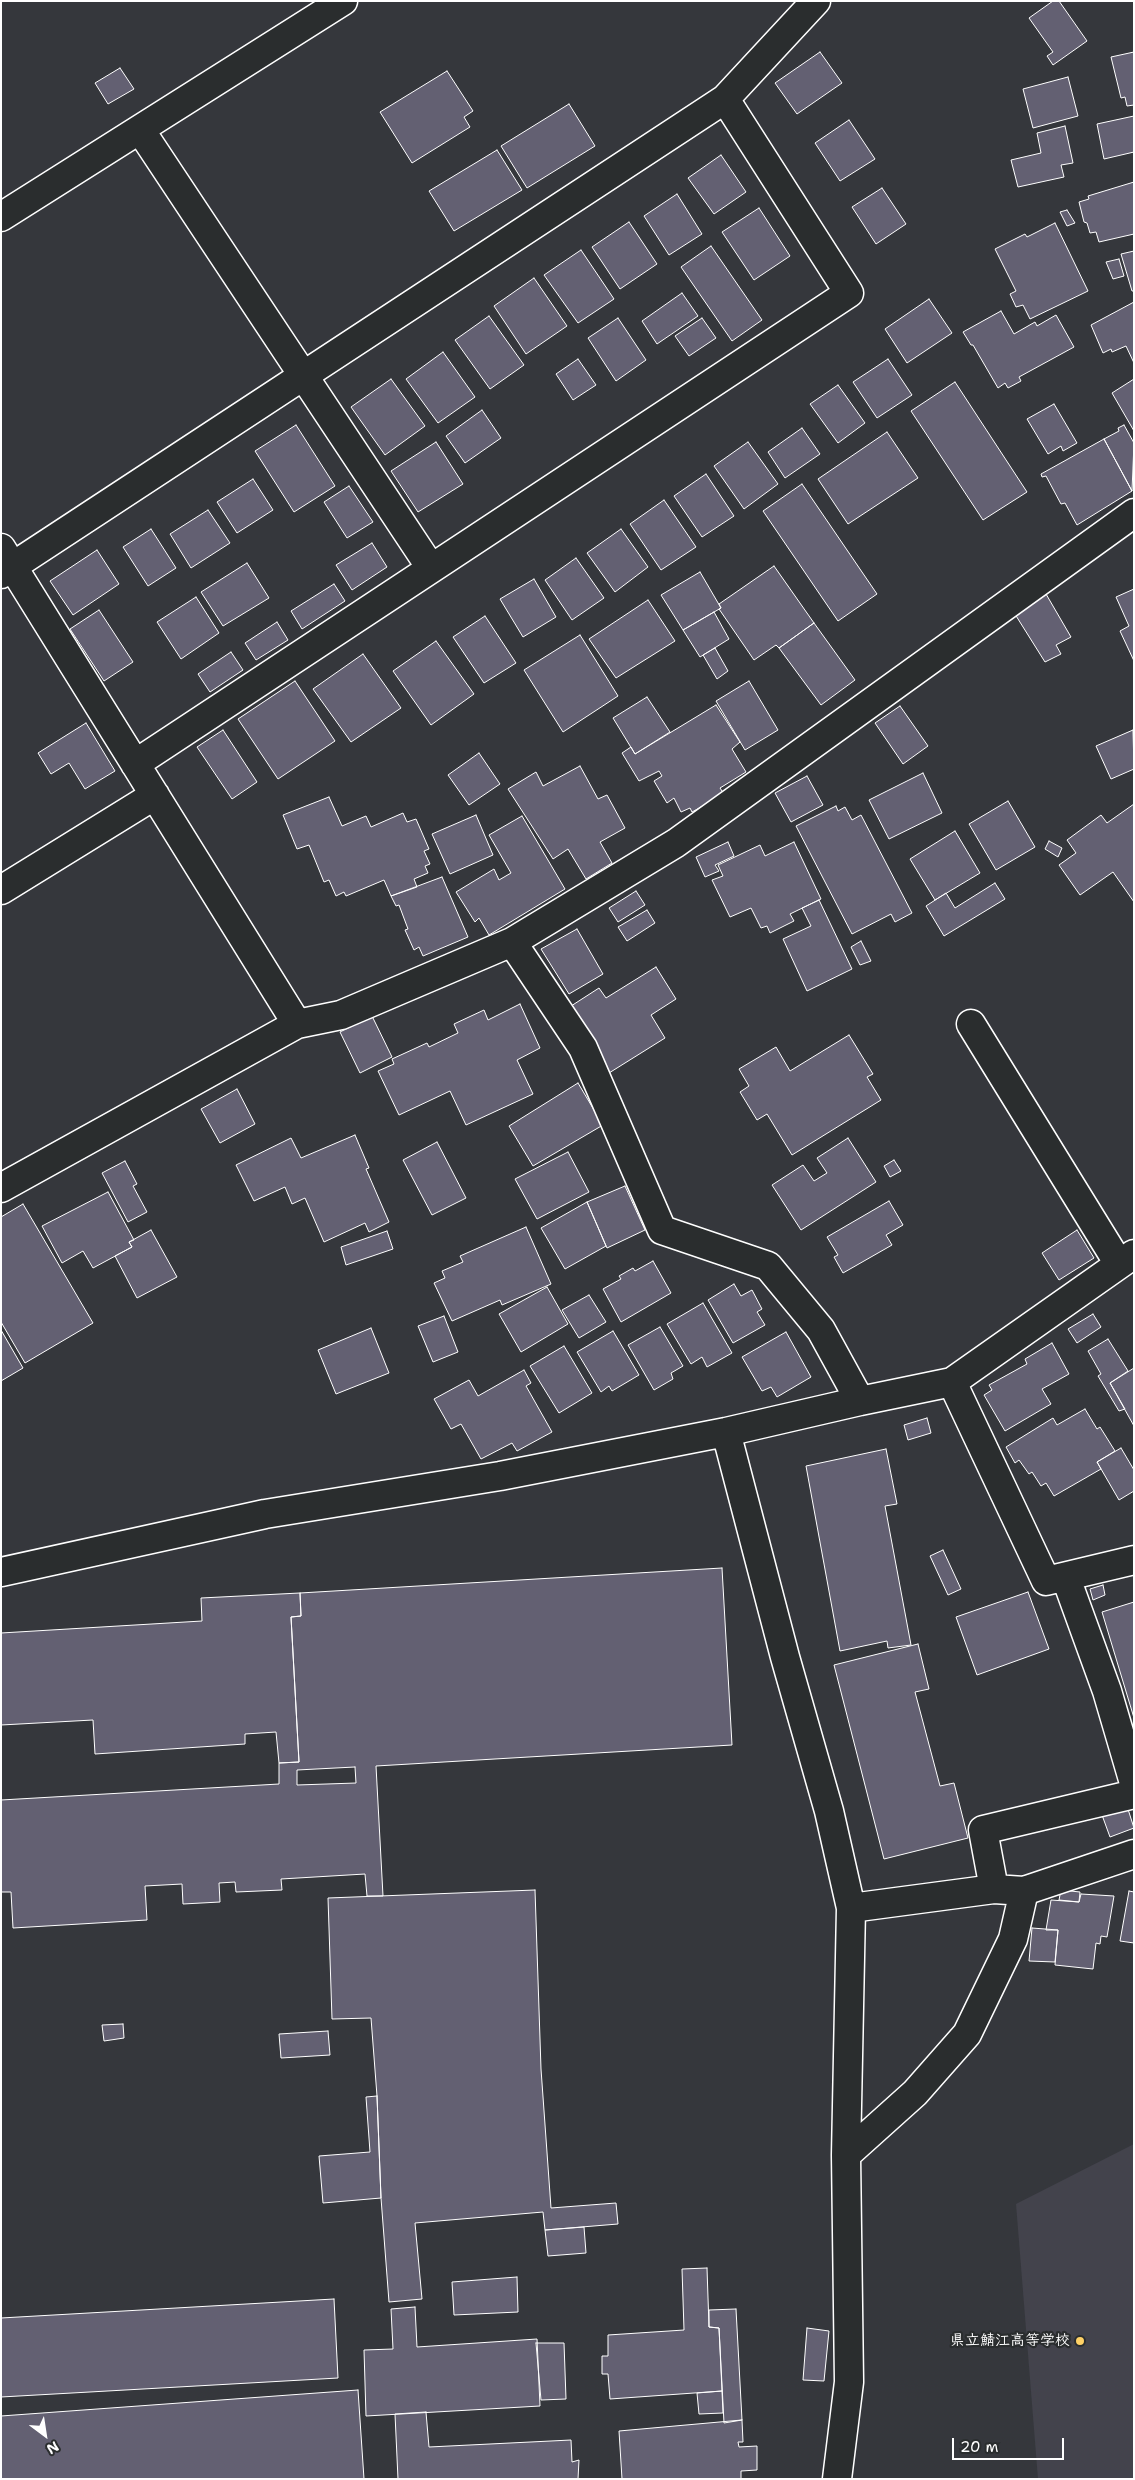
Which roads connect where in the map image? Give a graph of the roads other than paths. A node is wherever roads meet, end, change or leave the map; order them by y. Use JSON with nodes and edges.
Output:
{"nodes":[{"id":1,"x":343,"y":1,"type":"edge"},
{"id":2,"x":816,"y":1,"type":"edge"},
{"id":3,"x":725,"y":99,"type":"junction"},
{"id":4,"x":141,"y":131,"type":"junction"},
{"id":5,"x":1,"y":217,"type":"edge"},
{"id":6,"x":303,"y":375,"type":"junction"},
{"id":7,"x":1134,"y":513,"type":"edge"},
{"id":8,"x":5,"y":563,"type":"edge"},
{"id":9,"x":431,"y":568,"type":"junction"},
{"id":10,"x":135,"y":764,"type":"junction"},
{"id":11,"x":155,"y":796,"type":"junction"},
{"id":12,"x":1,"y":890,"type":"edge"},
{"id":13,"x":512,"y":942,"type":"junction"},
{"id":14,"x":297,"y":1024,"type":"junction"},
{"id":15,"x":971,"y":1024,"type":"dead end"},
{"id":16,"x":1,"y":1188,"type":"edge"},
{"id":17,"x":1126,"y":1259,"type":"edge"},
{"id":18,"x":952,"y":1382,"type":"junction"},
{"id":19,"x":860,"y":1401,"type":"junction"},
{"id":20,"x":726,"y":1432,"type":"junction"},
{"id":21,"x":1134,"y":1560,"type":"edge"},
{"id":22,"x":1,"y":1572,"type":"edge"},
{"id":23,"x":1066,"y":1578,"type":"junction"},
{"id":24,"x":1134,"y":1783,"type":"edge"},
{"id":25,"x":1134,"y":1794,"type":"edge"},
{"id":26,"x":1134,"y":1854,"type":"edge"},
{"id":27,"x":994,"y":1889,"type":"junction"},
{"id":28,"x":1024,"y":1891,"type":"junction"},
{"id":29,"x":851,"y":1908,"type":"junction"},
{"id":30,"x":846,"y":2155,"type":"junction"},
{"id":31,"x":837,"y":2479,"type":"edge"}],
"edges":[{"from":1,"to":4,"type":"street"},
{"from":2,"to":3,"type":"street"},
{"from":3,"to":6,"type":"street"},
{"from":3,"to":9,"type":"street"},
{"from":4,"to":5,"type":"street"},
{"from":4,"to":6,"type":"street"},
{"from":6,"to":8,"type":"street"},
{"from":6,"to":9,"type":"street"},
{"from":7,"to":13,"type":"street"},
{"from":8,"to":10,"type":"street"},
{"from":9,"to":10,"type":"street"},
{"from":10,"to":11,"type":"street"},
{"from":11,"to":12,"type":"street"},
{"from":11,"to":14,"type":"street"},
{"from":13,"to":14,"type":"street"},
{"from":13,"to":19,"type":"street"},
{"from":14,"to":16,"type":"street"},
{"from":15,"to":17,"type":"street"},
{"from":17,"to":18,"type":"street"},
{"from":18,"to":19,"type":"street"},
{"from":18,"to":23,"type":"street"},
{"from":19,"to":20,"type":"street"},
{"from":20,"to":22,"type":"street"},
{"from":20,"to":29,"type":"street"},
{"from":21,"to":23,"type":"street"},
{"from":23,"to":24,"type":"street"},
{"from":25,"to":27,"type":"street"},
{"from":26,"to":28,"type":"street"},
{"from":27,"to":28,"type":"street"},
{"from":27,"to":29,"type":"street"},
{"from":28,"to":30,"type":"street"},
{"from":29,"to":30,"type":"street"},
{"from":30,"to":31,"type":"street"}]}
